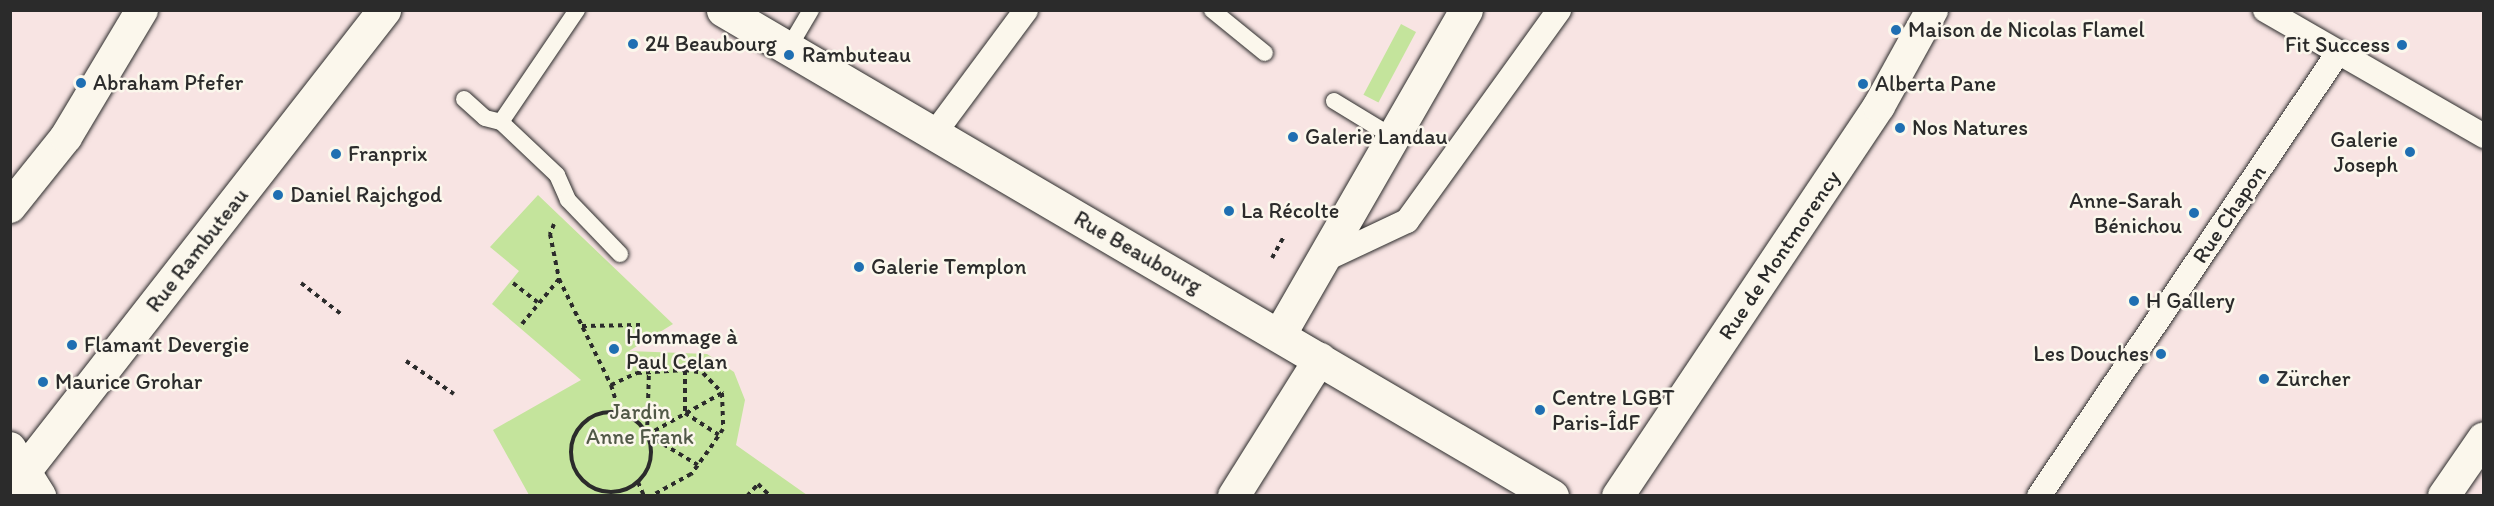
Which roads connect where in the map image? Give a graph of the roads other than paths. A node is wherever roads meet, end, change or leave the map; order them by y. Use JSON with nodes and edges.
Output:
{"nodes":[{"id":1,"x":142,"y":10,"type":"edge"},
{"id":2,"x":384,"y":10,"type":"edge"},
{"id":3,"x":577,"y":10,"type":"edge"},
{"id":4,"x":723,"y":10,"type":"edge"},
{"id":5,"x":811,"y":10,"type":"edge"},
{"id":6,"x":1026,"y":10,"type":"edge"},
{"id":7,"x":1212,"y":10,"type":"edge"},
{"id":8,"x":1466,"y":10,"type":"edge"},
{"id":9,"x":1559,"y":10,"type":"edge"},
{"id":10,"x":1932,"y":10,"type":"edge"},
{"id":11,"x":2265,"y":10,"type":"edge"},
{"id":12,"x":788,"y":49,"type":"junction"},
{"id":13,"x":2338,"y":52,"type":"junction"},
{"id":14,"x":1265,"y":53,"type":"dead end"},
{"id":15,"x":464,"y":99,"type":"dead end"},
{"id":16,"x":1332,"y":106,"type":"dead end"},
{"id":17,"x":501,"y":122,"type":"junction"},
{"id":18,"x":934,"y":134,"type":"junction"},
{"id":19,"x":2484,"y":136,"type":"edge"},
{"id":20,"x":1391,"y":142,"type":"junction"},
{"id":21,"x":10,"y":207,"type":"edge"},
{"id":22,"x":620,"y":254,"type":"dead end"},
{"id":23,"x":1322,"y":261,"type":"junction"},
{"id":24,"x":1279,"y":334,"type":"junction"},
{"id":25,"x":1320,"y":359,"type":"junction"},
{"id":26,"x":2484,"y":438,"type":"edge"},
{"id":27,"x":15,"y":467,"type":"edge"},
{"id":28,"x":40,"y":495,"type":"edge"},
{"id":29,"x":1234,"y":495,"type":"edge"},
{"id":30,"x":1552,"y":495,"type":"edge"},
{"id":31,"x":1618,"y":495,"type":"edge"},
{"id":32,"x":2039,"y":495,"type":"edge"},
{"id":33,"x":2444,"y":495,"type":"edge"}],
"edges":[{"from":1,"to":21,"type":"street"},
{"from":2,"to":27,"type":"main road","name":"Rue Rambuteau"},
{"from":3,"to":17,"type":"lane"},
{"from":4,"to":12,"type":"main road","name":"Rue Beaubourg"},
{"from":5,"to":12,"type":"lane"},
{"from":6,"to":18,"type":"street"},
{"from":7,"to":14,"type":"lane"},
{"from":8,"to":20,"type":"main road"},
{"from":9,"to":23,"type":"street"},
{"from":10,"to":31,"type":"street","name":"Rue de Montmorency"},
{"from":11,"to":13,"type":"street"},
{"from":12,"to":18,"type":"main road","name":"Rue Beaubourg"},
{"from":13,"to":19,"type":"street"},
{"from":13,"to":32,"type":"street","name":"Rue Chapon"},
{"from":15,"to":17,"type":"lane"},
{"from":16,"to":20,"type":"lane"},
{"from":17,"to":22,"type":"lane"},
{"from":18,"to":24,"type":"main road","name":"Rue Beaubourg"},
{"from":20,"to":23,"type":"main road"},
{"from":23,"to":24,"type":"main road"},
{"from":24,"to":25,"type":"main road","name":"Rue Beaubourg"},
{"from":25,"to":29,"type":"street"},
{"from":25,"to":30,"type":"main road","name":"Rue Beaubourg"},
{"from":26,"to":33,"type":"street"},
{"from":27,"to":28,"type":"street"}]}
